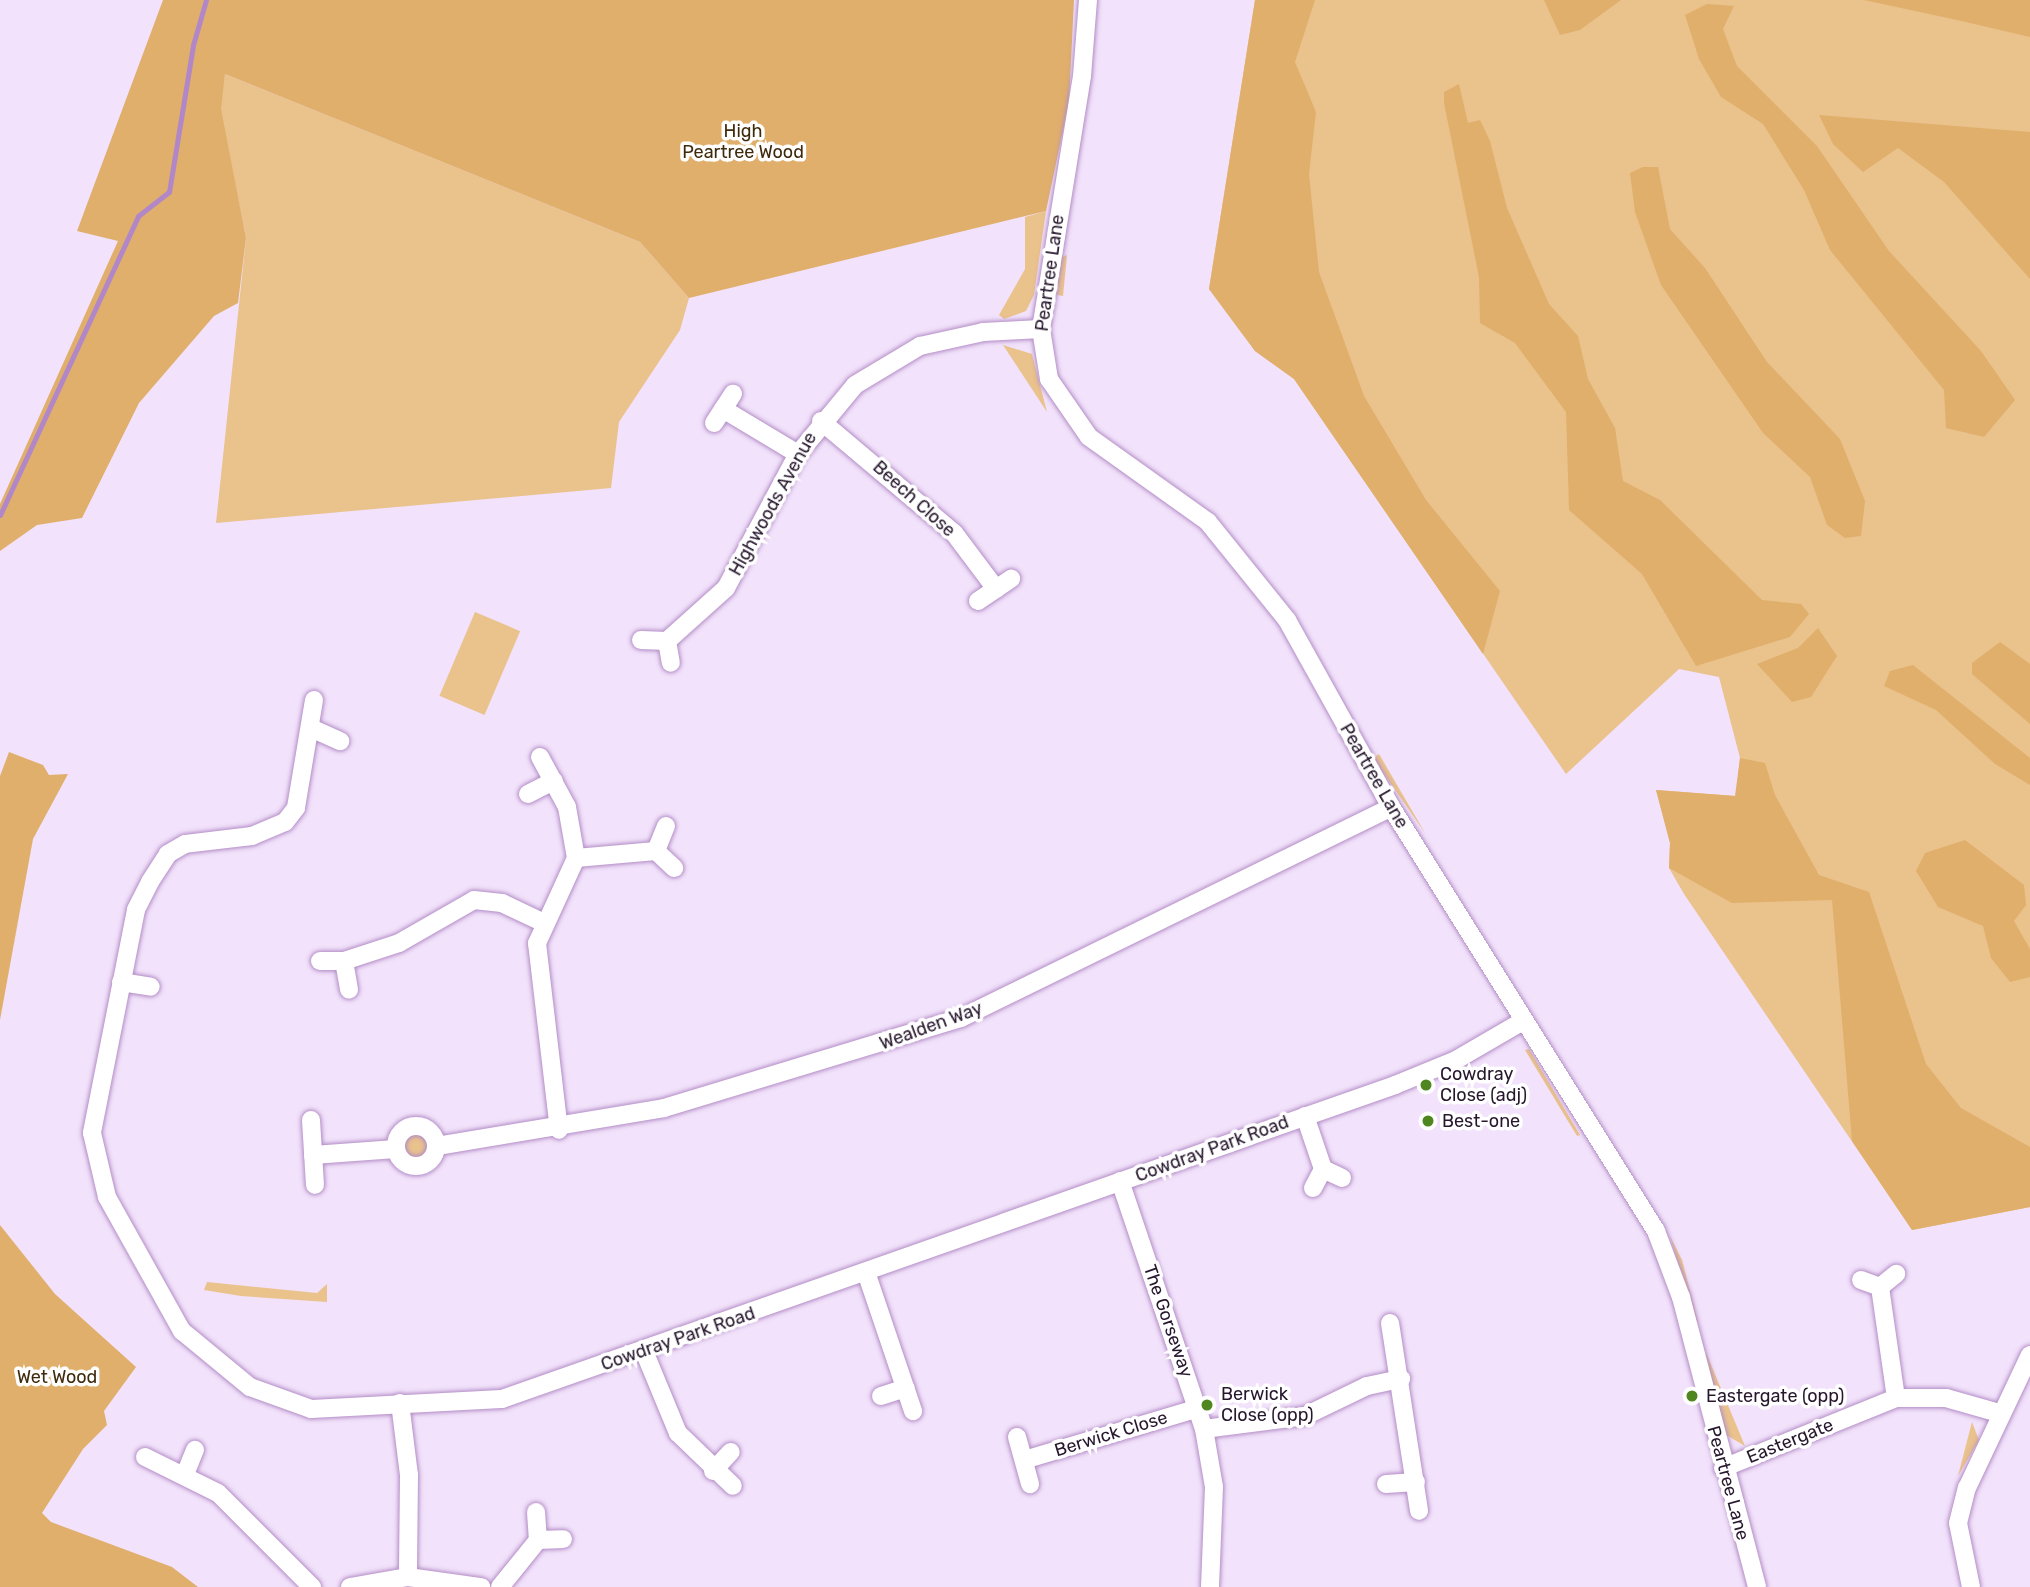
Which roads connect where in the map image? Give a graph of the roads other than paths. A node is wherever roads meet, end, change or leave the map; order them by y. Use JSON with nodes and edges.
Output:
{"nodes":[{"id":1,"x":1088,"y":0,"type":"edge"},
{"id":2,"x":1041,"y":329,"type":"junction"},
{"id":3,"x":723,"y":409,"type":"dead end"},
{"id":4,"x":821,"y":421,"type":"junction"},
{"id":5,"x":798,"y":454,"type":"junction"},
{"id":6,"x":1011,"y":579,"type":"dead end"},
{"id":7,"x":996,"y":589,"type":"junction"},
{"id":8,"x":978,"y":601,"type":"dead end"},
{"id":9,"x":641,"y":640,"type":"dead end"},
{"id":10,"x":667,"y":642,"type":"junction"},
{"id":11,"x":671,"y":663,"type":"dead end"},
{"id":12,"x":314,"y":700,"type":"dead end"},
{"id":13,"x":313,"y":729,"type":"junction"},
{"id":14,"x":340,"y":741,"type":"dead end"},
{"id":15,"x":540,"y":757,"type":"dead end"},
{"id":16,"x":554,"y":781,"type":"junction"},
{"id":17,"x":528,"y":794,"type":"dead end"},
{"id":18,"x":1391,"y":807,"type":"junction"},
{"id":19,"x":666,"y":825,"type":"dead end"},
{"id":20,"x":656,"y":851,"type":"junction"},
{"id":21,"x":576,"y":858,"type":"junction"},
{"id":22,"x":674,"y":868,"type":"dead end"},
{"id":23,"x":542,"y":922,"type":"junction"},
{"id":24,"x":320,"y":961,"type":"dead end"},
{"id":25,"x":344,"y":961,"type":"junction"},
{"id":26,"x":121,"y":982,"type":"junction"},
{"id":27,"x":151,"y":987,"type":"dead end"},
{"id":28,"x":349,"y":990,"type":"dead end"},
{"id":29,"x":1523,"y":1021,"type":"junction"},
{"id":30,"x":1305,"y":1116,"type":"junction"},
{"id":31,"x":312,"y":1120,"type":"dead end"},
{"id":32,"x":559,"y":1130,"type":"junction"},
{"id":33,"x":437,"y":1146,"type":"junction"},
{"id":34,"x":396,"y":1149,"type":"junction"},
{"id":35,"x":313,"y":1155,"type":"junction"},
{"id":36,"x":1323,"y":1169,"type":"junction"},
{"id":37,"x":1342,"y":1178,"type":"dead end"},
{"id":38,"x":1120,"y":1181,"type":"junction"},
{"id":39,"x":315,"y":1185,"type":"dead end"},
{"id":40,"x":1313,"y":1188,"type":"dead end"},
{"id":41,"x":866,"y":1272,"type":"junction"},
{"id":42,"x":1896,"y":1274,"type":"dead end"},
{"id":43,"x":1861,"y":1280,"type":"dead end"},
{"id":44,"x":1880,"y":1287,"type":"junction"},
{"id":45,"x":1390,"y":1323,"type":"dead end"},
{"id":46,"x":644,"y":1351,"type":"junction"},
{"id":47,"x":2030,"y":1355,"type":"edge"},
{"id":48,"x":1401,"y":1379,"type":"junction"},
{"id":49,"x":906,"y":1388,"type":"junction"},
{"id":50,"x":881,"y":1396,"type":"dead end"},
{"id":51,"x":1896,"y":1398,"type":"junction"},
{"id":52,"x":400,"y":1403,"type":"junction"},
{"id":53,"x":1198,"y":1408,"type":"junction"},
{"id":54,"x":914,"y":1411,"type":"dead end"},
{"id":55,"x":1999,"y":1413,"type":"junction"},
{"id":56,"x":1204,"y":1429,"type":"junction"},
{"id":57,"x":1017,"y":1437,"type":"dead end"},
{"id":58,"x":195,"y":1450,"type":"dead end"},
{"id":59,"x":731,"y":1452,"type":"dead end"},
{"id":60,"x":145,"y":1457,"type":"dead end"},
{"id":61,"x":1024,"y":1460,"type":"junction"},
{"id":62,"x":1723,"y":1468,"type":"junction"},
{"id":63,"x":713,"y":1471,"type":"junction"},
{"id":64,"x":186,"y":1472,"type":"junction"},
{"id":65,"x":1416,"y":1482,"type":"junction"},
{"id":66,"x":1030,"y":1484,"type":"dead end"},
{"id":67,"x":1386,"y":1484,"type":"dead end"},
{"id":68,"x":733,"y":1486,"type":"dead end"},
{"id":69,"x":1419,"y":1511,"type":"dead end"},
{"id":70,"x":536,"y":1512,"type":"dead end"},
{"id":71,"x":563,"y":1539,"type":"dead end"},
{"id":72,"x":538,"y":1540,"type":"junction"},
{"id":73,"x":408,"y":1577,"type":"junction"},
{"id":74,"x":312,"y":1587,"type":"edge"},
{"id":75,"x":350,"y":1587,"type":"edge"},
{"id":76,"x":481,"y":1587,"type":"edge"},
{"id":77,"x":500,"y":1587,"type":"edge"},
{"id":78,"x":1210,"y":1587,"type":"edge"},
{"id":79,"x":1757,"y":1587,"type":"edge"},
{"id":80,"x":1970,"y":1587,"type":"edge"}],
"edges":[{"from":1,"to":2,"type":"street","name":"Peartree Lane"},
{"from":2,"to":4,"type":"street","name":"Highwoods Avenue"},
{"from":2,"to":18,"type":"street","name":"Peartree Lane"},
{"from":3,"to":5,"type":"street"},
{"from":4,"to":5,"type":"street","name":"Highwoods Avenue"},
{"from":4,"to":7,"type":"street","name":"Beech Close"},
{"from":5,"to":10,"type":"street","name":"Highwoods Avenue"},
{"from":6,"to":7,"type":"street"},
{"from":7,"to":8,"type":"street"},
{"from":9,"to":10,"type":"street"},
{"from":10,"to":11,"type":"street"},
{"from":12,"to":13,"type":"street","name":"Cowdray Park Road"},
{"from":13,"to":14,"type":"street"},
{"from":13,"to":26,"type":"street","name":"Cowdray Park Road"},
{"from":15,"to":16,"type":"street"},
{"from":16,"to":17,"type":"street"},
{"from":16,"to":21,"type":"street"},
{"from":18,"to":29,"type":"street","name":"Peartree Lane"},
{"from":18,"to":32,"type":"street","name":"Wealden Way"},
{"from":19,"to":20,"type":"street"},
{"from":20,"to":21,"type":"street"},
{"from":20,"to":22,"type":"street"},
{"from":21,"to":23,"type":"street"},
{"from":23,"to":25,"type":"street"},
{"from":23,"to":32,"type":"street"},
{"from":24,"to":25,"type":"street"},
{"from":25,"to":28,"type":"street"},
{"from":26,"to":27,"type":"street"},
{"from":26,"to":52,"type":"street","name":"Cowdray Park Road"},
{"from":29,"to":30,"type":"street","name":"Cowdray Park Road"},
{"from":29,"to":62,"type":"street","name":"Peartree Lane"},
{"from":30,"to":36,"type":"street"},
{"from":30,"to":38,"type":"street","name":"Cowdray Park Road"},
{"from":31,"to":35,"type":"street"},
{"from":32,"to":33,"type":"street","name":"Wealden Way"},
{"from":33,"to":34,"type":"street","name":"Wealden Way"},
{"from":33,"to":34,"type":"street"},
{"from":34,"to":35,"type":"street"},
{"from":35,"to":39,"type":"street"},
{"from":36,"to":37,"type":"street"},
{"from":36,"to":40,"type":"street"},
{"from":38,"to":41,"type":"street","name":"Cowdray Park Road"},
{"from":38,"to":53,"type":"street","name":"The Gorseway"},
{"from":41,"to":46,"type":"street","name":"Cowdray Park Road"},
{"from":41,"to":49,"type":"street"},
{"from":42,"to":44,"type":"street"},
{"from":43,"to":44,"type":"street"},
{"from":44,"to":51,"type":"street"},
{"from":45,"to":48,"type":"street"},
{"from":46,"to":52,"type":"street","name":"Cowdray Park Road"},
{"from":46,"to":63,"type":"street"},
{"from":47,"to":55,"type":"street"},
{"from":48,"to":56,"type":"street"},
{"from":48,"to":65,"type":"street"},
{"from":49,"to":50,"type":"street"},
{"from":49,"to":54,"type":"street"},
{"from":51,"to":55,"type":"street","name":"Eastergate"},
{"from":51,"to":62,"type":"street","name":"Eastergate"},
{"from":52,"to":73,"type":"street"},
{"from":53,"to":56,"type":"street","name":"The Gorseway"},
{"from":53,"to":61,"type":"street","name":"Berwick Close"},
{"from":55,"to":80,"type":"street"},
{"from":56,"to":78,"type":"street","name":"The Gorseway"},
{"from":57,"to":61,"type":"street"},
{"from":58,"to":64,"type":"street"},
{"from":59,"to":63,"type":"street"},
{"from":60,"to":64,"type":"street"},
{"from":61,"to":66,"type":"street"},
{"from":62,"to":79,"type":"street","name":"Peartree Lane"},
{"from":63,"to":68,"type":"street"},
{"from":64,"to":74,"type":"street"},
{"from":65,"to":67,"type":"street"},
{"from":65,"to":69,"type":"street"},
{"from":70,"to":72,"type":"street"},
{"from":71,"to":72,"type":"street"},
{"from":72,"to":77,"type":"street"},
{"from":73,"to":75,"type":"street"},
{"from":73,"to":76,"type":"street"}]}
